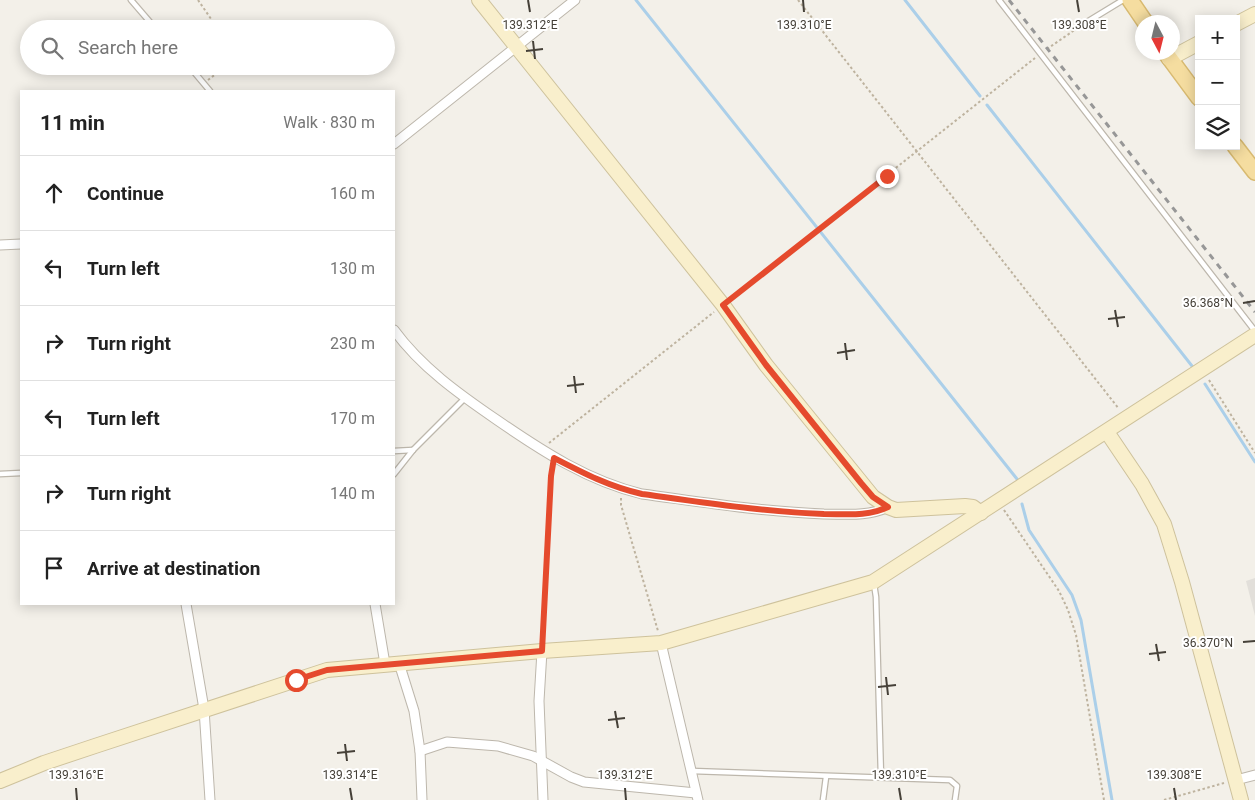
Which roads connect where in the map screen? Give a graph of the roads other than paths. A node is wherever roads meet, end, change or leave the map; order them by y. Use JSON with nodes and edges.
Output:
{"nodes":[{"id":1,"x":132,"y":0,"type":"edge"},
{"id":2,"x":478,"y":0,"type":"edge"},
{"id":3,"x":575,"y":0,"type":"edge"},
{"id":4,"x":999,"y":0,"type":"edge"},
{"id":5,"x":1124,"y":0,"type":"edge"},
{"id":6,"x":1130,"y":0,"type":"edge"},
{"id":7,"x":1255,"y":14,"type":"edge"},
{"id":8,"x":1140,"y":15,"type":"edge"},
{"id":9,"x":149,"y":20,"type":"edge"},
{"id":10,"x":1240,"y":22,"type":"edge"},
{"id":11,"x":1082,"y":26,"type":"road end"},
{"id":12,"x":1195,"y":45,"type":"edge"},
{"id":13,"x":516,"y":48,"type":"junction"},
{"id":14,"x":1180,"y":51,"type":"edge"},
{"id":15,"x":1170,"y":60,"type":"edge"},
{"id":16,"x":197,"y":75,"type":"edge"},
{"id":17,"x":209,"y":90,"type":"edge"},
{"id":18,"x":1195,"y":93,"type":"edge"},
{"id":19,"x":395,"y":143,"type":"edge"},
{"id":20,"x":1238,"y":150,"type":"edge"},
{"id":21,"x":1255,"y":172,"type":"edge"},
{"id":22,"x":20,"y":244,"type":"edge"},
{"id":23,"x":0,"y":245,"type":"edge"},
{"id":24,"x":395,"y":331,"type":"edge"},
{"id":25,"x":1255,"y":331,"type":"edge"},
{"id":26,"x":1255,"y":335,"type":"edge"},
{"id":27,"x":465,"y":398,"type":"junction"},
{"id":28,"x":1107,"y":432,"type":"junction"},
{"id":29,"x":413,"y":450,"type":"junction"},
{"id":30,"x":395,"y":451,"type":"edge"},
{"id":31,"x":20,"y":473,"type":"edge"},
{"id":32,"x":395,"y":473,"type":"edge"},
{"id":33,"x":0,"y":474,"type":"edge"},
{"id":34,"x":888,"y":507,"type":"junction"},
{"id":35,"x":981,"y":513,"type":"junction"},
{"id":36,"x":873,"y":582,"type":"junction"},
{"id":37,"x":186,"y":605,"type":"edge"},
{"id":38,"x":375,"y":605,"type":"edge"},
{"id":39,"x":661,"y":643,"type":"junction"},
{"id":40,"x":542,"y":651,"type":"junction"},
{"id":41,"x":392,"y":663,"type":"junction"},
{"id":42,"x":204,"y":709,"type":"junction"},
{"id":43,"x":420,"y":751,"type":"junction"},
{"id":44,"x":542,"y":761,"type":"junction"},
{"id":45,"x":692,"y":771,"type":"junction"},
{"id":46,"x":1255,"y":775,"type":"edge"},
{"id":47,"x":826,"y":777,"type":"junction"},
{"id":48,"x":881,"y":777,"type":"junction"},
{"id":49,"x":1236,"y":780,"type":"junction"},
{"id":50,"x":0,"y":781,"type":"edge"},
{"id":51,"x":697,"y":796,"type":"edge"},
{"id":52,"x":210,"y":800,"type":"edge"},
{"id":53,"x":422,"y":800,"type":"edge"},
{"id":54,"x":543,"y":800,"type":"edge"},
{"id":55,"x":824,"y":800,"type":"edge"},
{"id":56,"x":955,"y":800,"type":"edge"},
{"id":57,"x":1241,"y":800,"type":"edge"}],
"edges":[{"from":1,"to":9,"type":"lane"},
{"from":2,"to":13,"type":"street"},
{"from":3,"to":13,"type":"street"},
{"from":4,"to":25,"type":"lane"},
{"from":5,"to":11,"type":"lane"},
{"from":6,"to":8,"type":"main road"},
{"from":7,"to":10,"type":"street"},
{"from":12,"to":14,"type":"street"},
{"from":13,"to":19,"type":"street"},
{"from":13,"to":34,"type":"street"},
{"from":15,"to":18,"type":"main road"},
{"from":16,"to":17,"type":"lane"},
{"from":20,"to":21,"type":"main road"},
{"from":22,"to":23,"type":"street"},
{"from":24,"to":27,"type":"street"},
{"from":26,"to":28,"type":"street"},
{"from":27,"to":29,"type":"lane"},
{"from":27,"to":34,"type":"street"},
{"from":28,"to":35,"type":"street"},
{"from":28,"to":49,"type":"street"},
{"from":29,"to":30,"type":"lane"},
{"from":29,"to":32,"type":"lane"},
{"from":31,"to":33,"type":"lane"},
{"from":34,"to":35,"type":"street"},
{"from":35,"to":36,"type":"street"},
{"from":36,"to":39,"type":"street"},
{"from":36,"to":48,"type":"lane"},
{"from":37,"to":42,"type":"street"},
{"from":38,"to":41,"type":"street"},
{"from":39,"to":40,"type":"street"},
{"from":39,"to":45,"type":"street"},
{"from":40,"to":41,"type":"street"},
{"from":40,"to":44,"type":"street"},
{"from":41,"to":42,"type":"street"},
{"from":41,"to":43,"type":"street"},
{"from":42,"to":50,"type":"street"},
{"from":42,"to":52,"type":"street"},
{"from":43,"to":44,"type":"street"},
{"from":43,"to":53,"type":"street"},
{"from":44,"to":51,"type":"street"},
{"from":44,"to":54,"type":"street"},
{"from":45,"to":47,"type":"lane"},
{"from":45,"to":51,"type":"street"},
{"from":46,"to":49,"type":"street"},
{"from":47,"to":48,"type":"lane"},
{"from":47,"to":55,"type":"lane"},
{"from":48,"to":56,"type":"lane"},
{"from":49,"to":57,"type":"street"}]}
